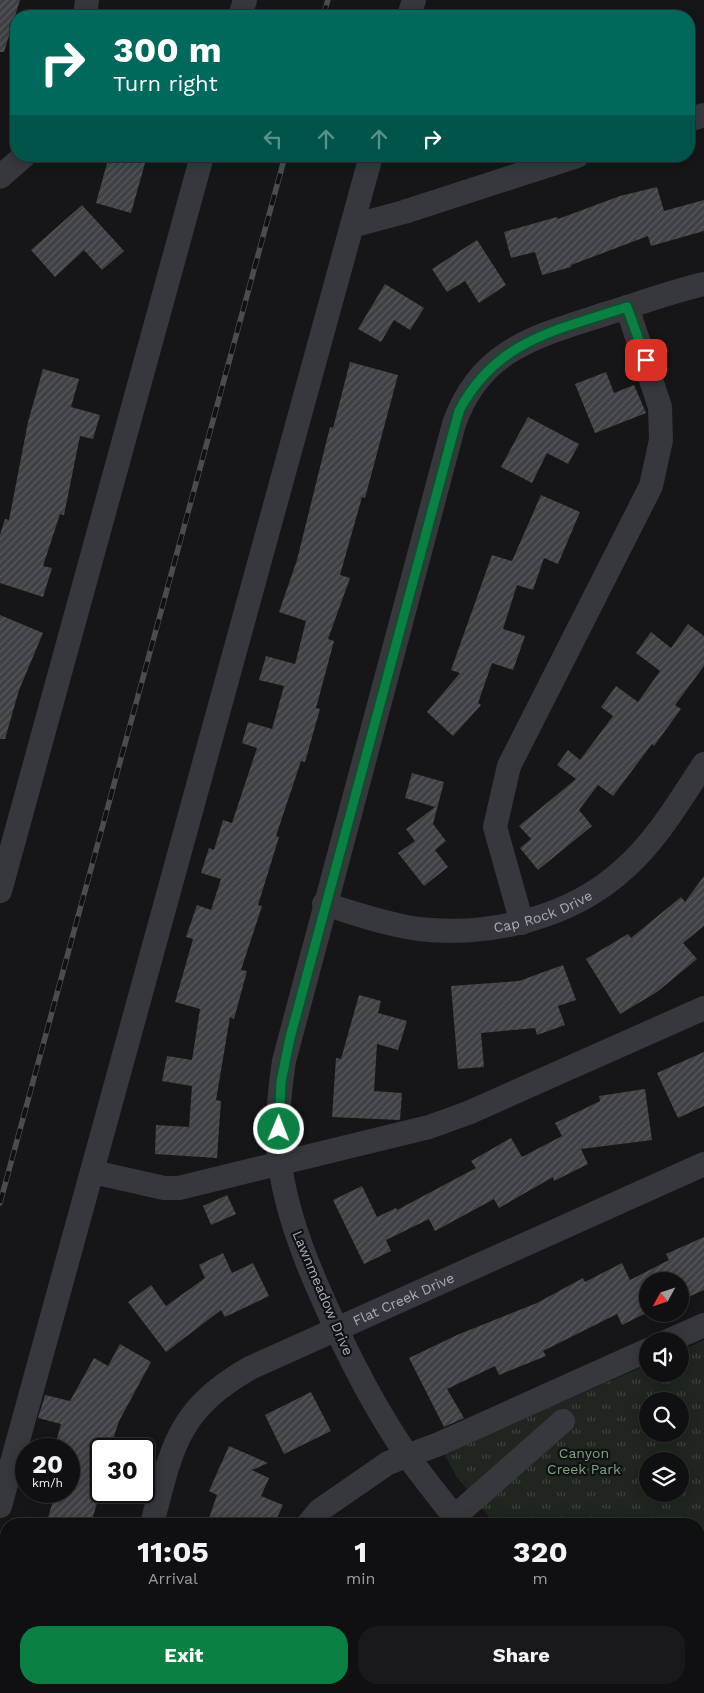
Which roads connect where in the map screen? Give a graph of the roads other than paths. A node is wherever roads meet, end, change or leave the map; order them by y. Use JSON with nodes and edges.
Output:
{"nodes":[{"id":1,"x":17,"y":162,"type":"edge"},
{"id":2,"x":200,"y":162,"type":"edge"},
{"id":3,"x":369,"y":162,"type":"edge"},
{"id":4,"x":558,"y":162,"type":"edge"},
{"id":5,"x":0,"y":177,"type":"edge"},
{"id":6,"x":352,"y":226,"type":"junction"},
{"id":7,"x":704,"y":284,"type":"edge"},
{"id":8,"x":627,"y":307,"type":"junction"},
{"id":9,"x":704,"y":764,"type":"edge"},
{"id":10,"x":0,"y":891,"type":"edge"},
{"id":11,"x":324,"y":904,"type":"junction"},
{"id":12,"x":522,"y":923,"type":"junction"},
{"id":13,"x":704,"y":1008,"type":"edge"},
{"id":14,"x":280,"y":1163,"type":"junction"},
{"id":15,"x":704,"y":1164,"type":"edge"},
{"id":16,"x":93,"y":1172,"type":"junction"},
{"id":17,"x":704,"y":1325,"type":"edge"},
{"id":18,"x":336,"y":1329,"type":"junction"},
{"id":19,"x":688,"y":1332,"type":"edge"},
{"id":20,"x":639,"y":1354,"type":"edge"},
{"id":21,"x":563,"y":1422,"type":"dead end"},
{"id":22,"x":408,"y":1457,"type":"junction"},
{"id":23,"x":0,"y":1506,"type":"edge"},
{"id":24,"x":154,"y":1518,"type":"edge"},
{"id":25,"x":313,"y":1518,"type":"edge"},
{"id":26,"x":455,"y":1518,"type":"edge"},
{"id":27,"x":459,"y":1518,"type":"edge"}],
"edges":[{"from":1,"to":5,"type":"street"},
{"from":2,"to":10,"type":"street"},
{"from":3,"to":6,"type":"street"},
{"from":4,"to":6,"type":"street"},
{"from":6,"to":16,"type":"street"},
{"from":7,"to":8,"type":"street","name":"Lawnmeadow Drive"},
{"from":8,"to":11,"type":"street","name":"Lawnmeadow Drive"},
{"from":8,"to":12,"type":"street"},
{"from":9,"to":12,"type":"street","name":"Cap Rock Drive"},
{"from":11,"to":12,"type":"street","name":"Cap Rock Drive"},
{"from":11,"to":14,"type":"street","name":"Lawnmeadow Drive"},
{"from":13,"to":14,"type":"street"},
{"from":14,"to":16,"type":"street"},
{"from":14,"to":18,"type":"street","name":"Lawnmeadow Drive"},
{"from":15,"to":18,"type":"street","name":"Flat Creek Drive"},
{"from":16,"to":23,"type":"street"},
{"from":17,"to":19,"type":"street"},
{"from":18,"to":22,"type":"street","name":"Lawnmeadow Drive"},
{"from":18,"to":24,"type":"street","name":"Flat Creek Drive"},
{"from":20,"to":22,"type":"street"},
{"from":21,"to":27,"type":"street"},
{"from":22,"to":25,"type":"street"},
{"from":22,"to":26,"type":"street","name":"Lawnmeadow Drive"}]}
